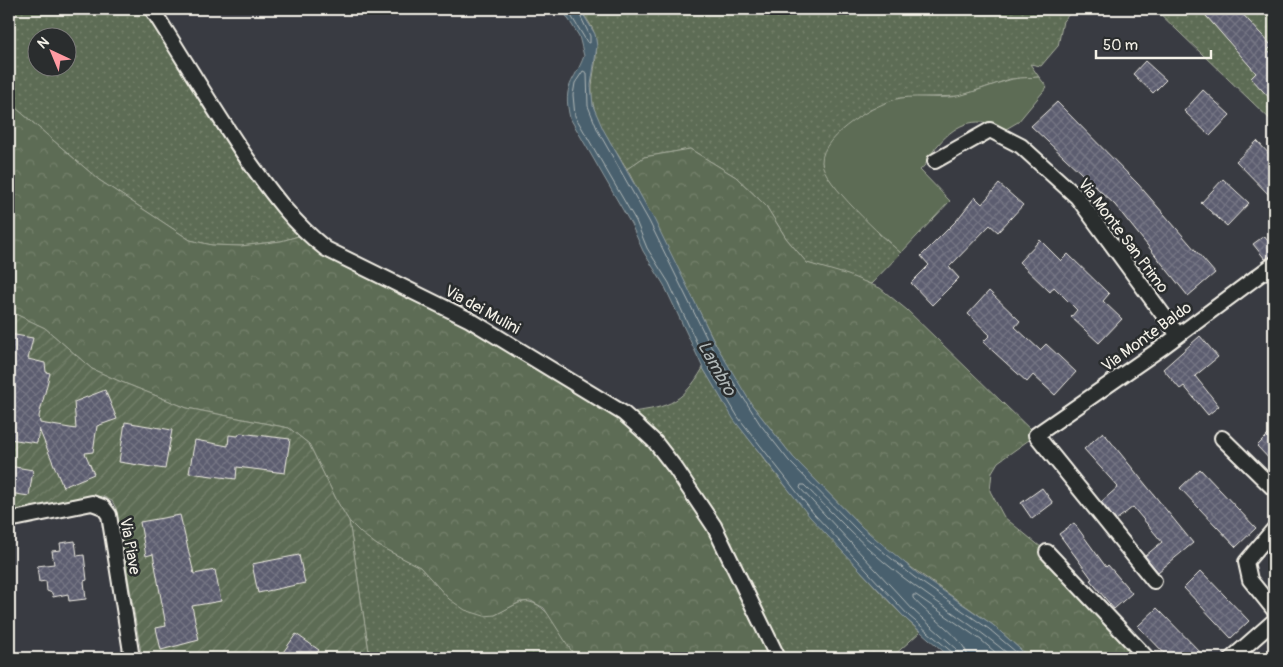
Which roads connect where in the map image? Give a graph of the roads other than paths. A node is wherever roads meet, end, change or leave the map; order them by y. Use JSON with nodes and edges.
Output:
{"nodes":[{"id":1,"x":152,"y":9,"type":"edge"},
{"id":2,"x":935,"y":161,"type":"dead end"},
{"id":3,"x":1274,"y":264,"type":"edge"},
{"id":4,"x":1178,"y":336,"type":"junction"},
{"id":5,"x":1222,"y":438,"type":"dead end"},
{"id":6,"x":1274,"y":489,"type":"edge"},
{"id":7,"x":9,"y":520,"type":"edge"},
{"id":8,"x":1274,"y":529,"type":"edge"},
{"id":9,"x":1047,"y":552,"type":"dead end"},
{"id":10,"x":1154,"y":580,"type":"dead end"},
{"id":11,"x":1274,"y":610,"type":"edge"},
{"id":12,"x":1274,"y":621,"type":"edge"},
{"id":13,"x":132,"y":658,"type":"edge"},
{"id":14,"x":778,"y":658,"type":"edge"},
{"id":15,"x":1148,"y":658,"type":"edge"},
{"id":16,"x":1232,"y":658,"type":"edge"}],
"edges":[{"from":1,"to":14,"type":"street","name":"Via dei Mulini"},
{"from":2,"to":4,"type":"street","name":"Via Monte San Primo"},
{"from":3,"to":4,"type":"street","name":"Via Monte Baldo"},
{"from":4,"to":10,"type":"street","name":"Via Monte Baldo"},
{"from":5,"to":6,"type":"street"},
{"from":7,"to":13,"type":"street","name":"Via Piave"},
{"from":8,"to":11,"type":"street"},
{"from":9,"to":15,"type":"street"},
{"from":12,"to":16,"type":"street"}]}
